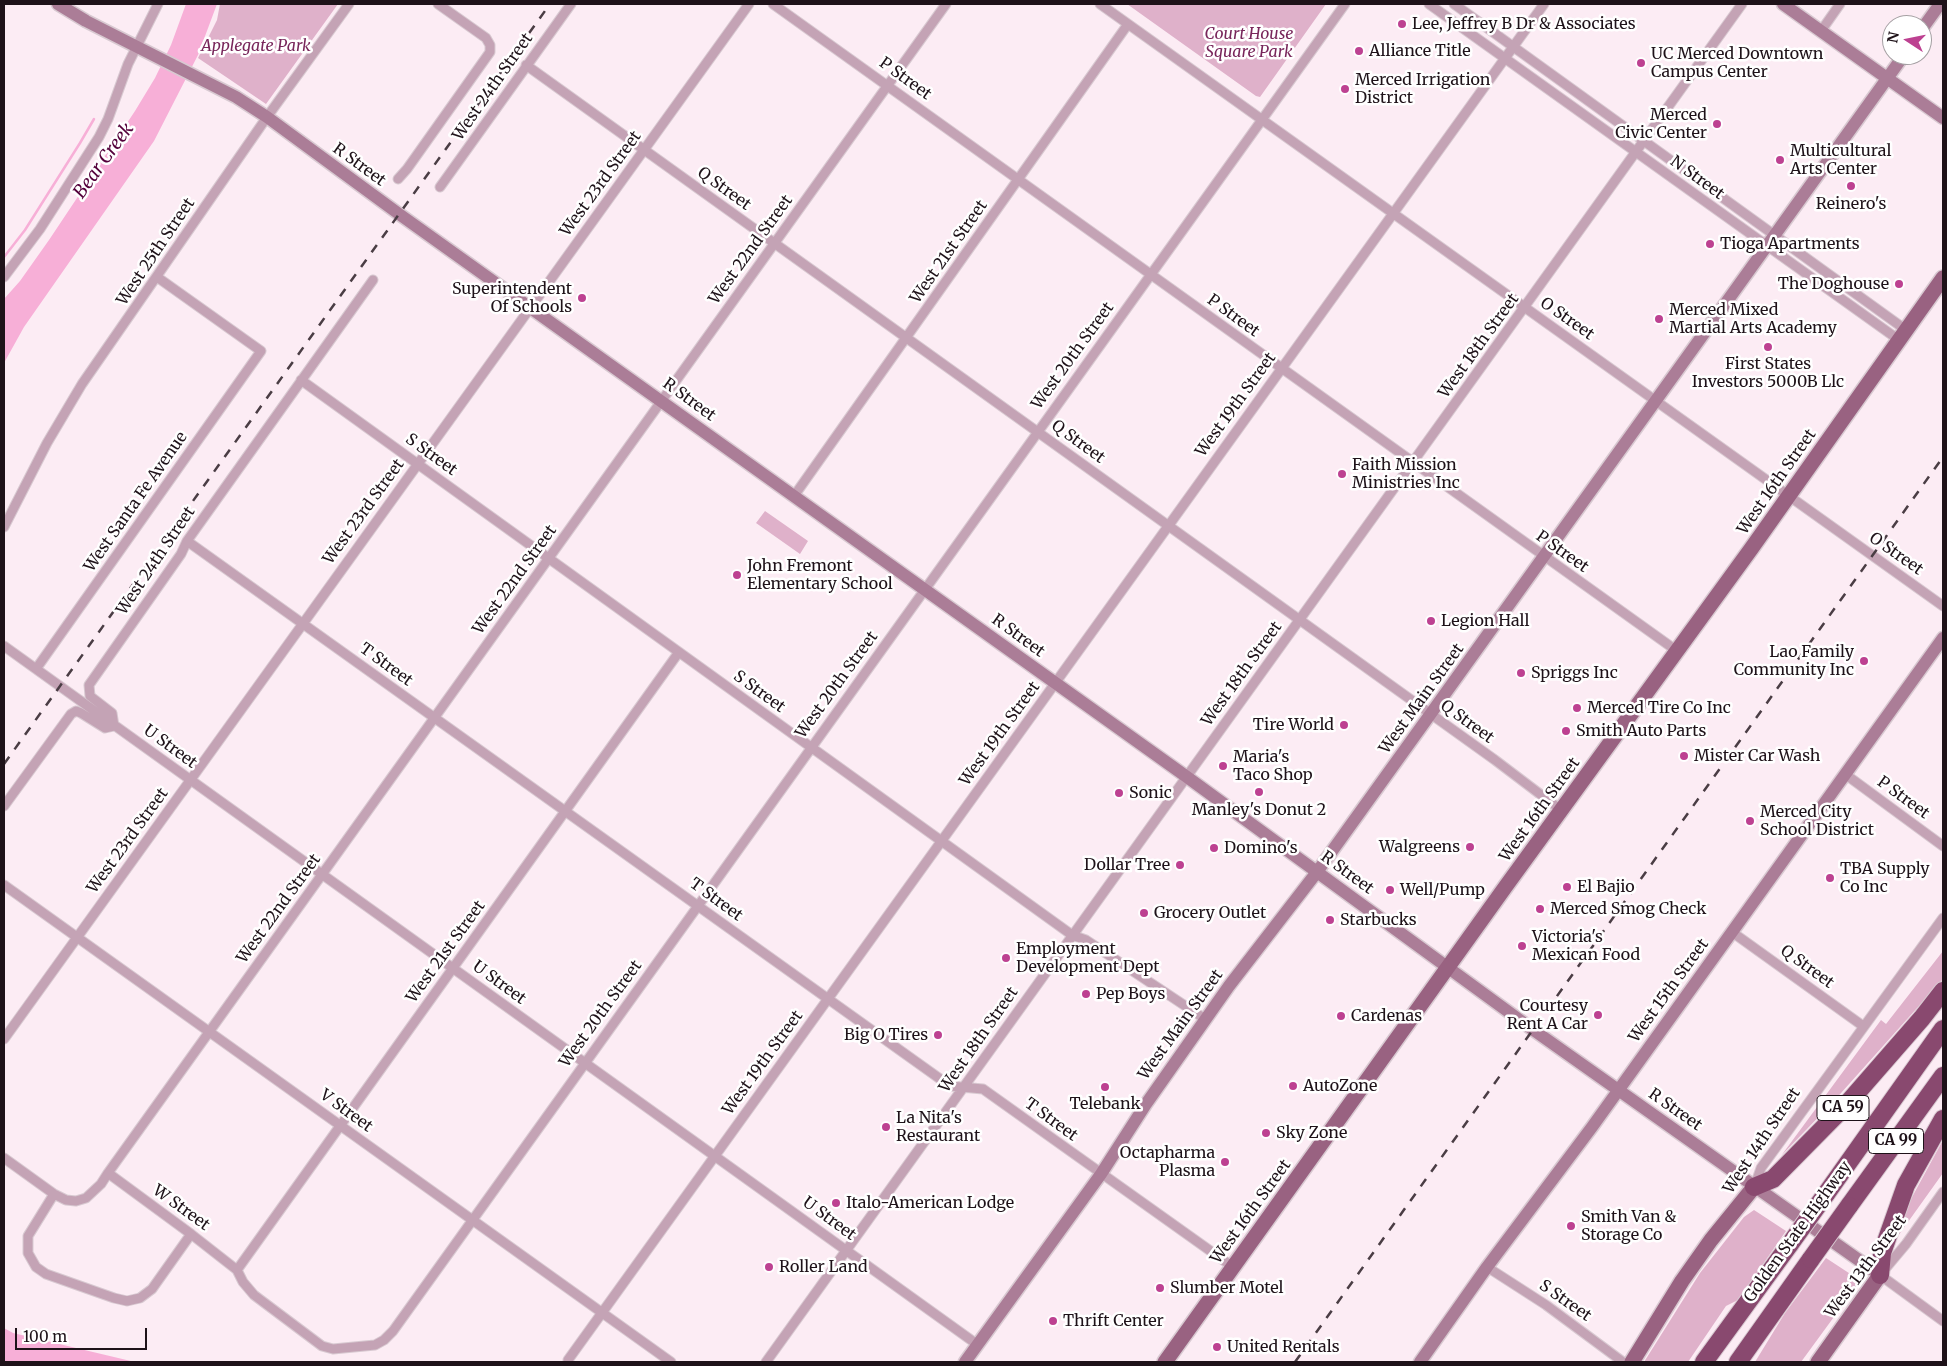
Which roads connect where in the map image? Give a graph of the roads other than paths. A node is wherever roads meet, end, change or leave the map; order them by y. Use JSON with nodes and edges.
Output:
{"nodes":[{"id":1,"x":58,"y":4,"type":"edge"},
{"id":2,"x":158,"y":4,"type":"edge"},
{"id":3,"x":349,"y":4,"type":"edge"},
{"id":4,"x":438,"y":4,"type":"edge"},
{"id":5,"x":571,"y":4,"type":"edge"},
{"id":6,"x":750,"y":4,"type":"edge"},
{"id":7,"x":773,"y":4,"type":"edge"},
{"id":8,"x":946,"y":4,"type":"edge"},
{"id":9,"x":1100,"y":4,"type":"edge"},
{"id":10,"x":1345,"y":4,"type":"edge"},
{"id":11,"x":1429,"y":4,"type":"edge"},
{"id":12,"x":1454,"y":4,"type":"edge"},
{"id":13,"x":1544,"y":4,"type":"edge"},
{"id":14,"x":1742,"y":4,"type":"edge"},
{"id":15,"x":1783,"y":4,"type":"edge"},
{"id":16,"x":1840,"y":4,"type":"edge"},
{"id":17,"x":1940,"y":4,"type":"edge"},
{"id":18,"x":1932,"y":15,"type":"edge"},
{"id":19,"x":1128,"y":24,"type":"junction"},
{"id":20,"x":1821,"y":31,"type":"junction"},
{"id":21,"x":137,"y":47,"type":"junction"},
{"id":22,"x":1513,"y":47,"type":"junction"},
{"id":23,"x":1505,"y":57,"type":"junction"},
{"id":24,"x":526,"y":65,"type":"junction"},
{"id":25,"x":1897,"y":65,"type":"edge"},
{"id":26,"x":1888,"y":78,"type":"junction"},
{"id":27,"x":888,"y":85,"type":"junction"},
{"id":28,"x":267,"y":117,"type":"junction"},
{"id":29,"x":1943,"y":118,"type":"edge"},
{"id":30,"x":1262,"y":120,"type":"junction"},
{"id":31,"x":1643,"y":141,"type":"junction"},
{"id":32,"x":644,"y":150,"type":"junction"},
{"id":33,"x":1636,"y":152,"type":"junction"},
{"id":34,"x":398,"y":179,"type":"dead end"},
{"id":35,"x":1018,"y":180,"type":"junction"},
{"id":36,"x":440,"y":188,"type":"dead end"},
{"id":37,"x":1393,"y":213,"type":"junction"},
{"id":38,"x":1771,"y":240,"type":"junction"},
{"id":39,"x":774,"y":243,"type":"junction"},
{"id":40,"x":1150,"y":275,"type":"junction"},
{"id":41,"x":4,"y":277,"type":"edge"},
{"id":42,"x":157,"y":277,"type":"junction"},
{"id":43,"x":1943,"y":278,"type":"edge"},
{"id":44,"x":373,"y":280,"type":"dead end"},
{"id":45,"x":531,"y":307,"type":"junction"},
{"id":46,"x":1524,"y":308,"type":"junction"},
{"id":47,"x":1903,"y":335,"type":"junction"},
{"id":48,"x":906,"y":338,"type":"junction"},
{"id":49,"x":1281,"y":368,"type":"junction"},
{"id":50,"x":301,"y":380,"type":"junction"},
{"id":51,"x":662,"y":401,"type":"junction"},
{"id":52,"x":1656,"y":401,"type":"junction"},
{"id":53,"x":1037,"y":432,"type":"junction"},
{"id":54,"x":1413,"y":463,"type":"junction"},
{"id":55,"x":418,"y":464,"type":"junction"},
{"id":56,"x":794,"y":496,"type":"junction"},
{"id":57,"x":1789,"y":496,"type":"junction"},
{"id":58,"x":1168,"y":525,"type":"junction"},
{"id":59,"x":4,"y":526,"type":"edge"},
{"id":60,"x":187,"y":541,"type":"junction"},
{"id":61,"x":1544,"y":557,"type":"junction"},
{"id":62,"x":548,"y":558,"type":"junction"},
{"id":63,"x":924,"y":589,"type":"junction"},
{"id":64,"x":1943,"y":606,"type":"edge"},
{"id":65,"x":1299,"y":620,"type":"junction"},
{"id":66,"x":303,"y":624,"type":"junction"},
{"id":67,"x":1943,"y":638,"type":"edge"},
{"id":68,"x":4,"y":646,"type":"edge"},
{"id":69,"x":1677,"y":651,"type":"junction"},
{"id":70,"x":679,"y":652,"type":"junction"},
{"id":71,"x":36,"y":669,"type":"junction"},
{"id":72,"x":1055,"y":683,"type":"junction"},
{"id":73,"x":1431,"y":714,"type":"junction"},
{"id":74,"x":434,"y":718,"type":"junction"},
{"id":75,"x":114,"y":726,"type":"junction"},
{"id":76,"x":811,"y":747,"type":"junction"},
{"id":77,"x":1845,"y":774,"type":"junction"},
{"id":78,"x":1187,"y":777,"type":"junction"},
{"id":79,"x":190,"y":780,"type":"junction"},
{"id":80,"x":4,"y":806,"type":"edge"},
{"id":81,"x":1561,"y":810,"type":"junction"},
{"id":82,"x":565,"y":811,"type":"junction"},
{"id":83,"x":941,"y":841,"type":"junction"},
{"id":84,"x":1943,"y":846,"type":"edge"},
{"id":85,"x":1317,"y":872,"type":"junction"},
{"id":86,"x":322,"y":874,"type":"junction"},
{"id":87,"x":4,"y":885,"type":"edge"},
{"id":88,"x":697,"y":905,"type":"junction"},
{"id":89,"x":1943,"y":918,"type":"edge"},
{"id":90,"x":1732,"y":932,"type":"junction"},
{"id":91,"x":1072,"y":935,"type":"junction"},
{"id":92,"x":77,"y":937,"type":"junction"},
{"id":93,"x":1448,"y":967,"type":"junction"},
{"id":94,"x":453,"y":968,"type":"junction"},
{"id":95,"x":1943,"y":991,"type":"edge"},
{"id":96,"x":828,"y":999,"type":"junction"},
{"id":97,"x":1206,"y":1019,"type":"junction"},
{"id":98,"x":1863,"y":1026,"type":"junction"},
{"id":99,"x":1943,"y":1029,"type":"edge"},
{"id":100,"x":209,"y":1032,"type":"junction"},
{"id":101,"x":4,"y":1039,"type":"edge"},
{"id":102,"x":584,"y":1062,"type":"junction"},
{"id":103,"x":1943,"y":1076,"type":"edge"},
{"id":104,"x":965,"y":1086,"type":"junction"},
{"id":105,"x":1618,"y":1090,"type":"junction"},
{"id":106,"x":1943,"y":1119,"type":"edge"},
{"id":107,"x":340,"y":1126,"type":"junction"},
{"id":108,"x":714,"y":1155,"type":"junction"},
{"id":109,"x":4,"y":1158,"type":"edge"},
{"id":110,"x":108,"y":1173,"type":"junction"},
{"id":111,"x":1101,"y":1174,"type":"junction"},
{"id":112,"x":1754,"y":1187,"type":"junction"},
{"id":113,"x":1943,"y":1192,"type":"edge"},
{"id":114,"x":54,"y":1194,"type":"junction"},
{"id":115,"x":471,"y":1219,"type":"junction"},
{"id":116,"x":191,"y":1234,"type":"junction"},
{"id":117,"x":847,"y":1250,"type":"junction"},
{"id":118,"x":1234,"y":1267,"type":"junction"},
{"id":119,"x":1487,"y":1267,"type":"junction"},
{"id":120,"x":237,"y":1270,"type":"junction"},
{"id":121,"x":1880,"y":1275,"type":"junction"},
{"id":122,"x":602,"y":1312,"type":"junction"},
{"id":123,"x":1943,"y":1321,"type":"edge"},
{"id":124,"x":978,"y":1344,"type":"junction"},
{"id":125,"x":333,"y":1349,"type":"joint"},
{"id":126,"x":568,"y":1360,"type":"dead end"},
{"id":127,"x":671,"y":1362,"type":"edge"},
{"id":128,"x":766,"y":1362,"type":"edge"},
{"id":129,"x":965,"y":1362,"type":"edge"},
{"id":130,"x":1165,"y":1362,"type":"edge"},
{"id":131,"x":1420,"y":1362,"type":"edge"},
{"id":132,"x":1623,"y":1362,"type":"edge"},
{"id":133,"x":1632,"y":1362,"type":"edge"},
{"id":134,"x":1704,"y":1362,"type":"edge"},
{"id":135,"x":1738,"y":1362,"type":"edge"},
{"id":136,"x":1818,"y":1362,"type":"edge"}],
"edges":[{"from":1,"to":21,"type":"street","name":"R Street"},
{"from":2,"to":21,"type":"street"},
{"from":3,"to":28,"type":"street","name":"West 25th Street"},
{"from":4,"to":34,"type":"street"},
{"from":5,"to":24,"type":"street","name":"West 24th Street"},
{"from":6,"to":32,"type":"street","name":"West 23rd Street"},
{"from":7,"to":27,"type":"street","name":"P Street"},
{"from":8,"to":27,"type":"street","name":"West 22nd Street"},
{"from":9,"to":19,"type":"street","name":"O Street"},
{"from":10,"to":30,"type":"street","name":"West 20th Street"},
{"from":11,"to":23,"type":"street","name":"N Street"},
{"from":12,"to":22,"type":"street","name":"N Street"},
{"from":13,"to":22,"type":"street","name":"West 19th Street"},
{"from":14,"to":31,"type":"street","name":"West 18th Street"},
{"from":15,"to":20,"type":"street"},
{"from":16,"to":20,"type":"street"},
{"from":17,"to":18,"type":"street"},
{"from":19,"to":30,"type":"street","name":"O Street"},
{"from":19,"to":35,"type":"street","name":"West 21st Street"},
{"from":20,"to":26,"type":"street"},
{"from":21,"to":28,"type":"street","name":"R Street"},
{"from":21,"to":41,"type":"street"},
{"from":22,"to":23,"type":"street","name":"West 19th Street"},
{"from":22,"to":31,"type":"street","name":"N Street"},
{"from":23,"to":33,"type":"street","name":"N Street"},
{"from":23,"to":37,"type":"street","name":"West 19th Street"},
{"from":24,"to":32,"type":"street","name":"Q Street"},
{"from":24,"to":36,"type":"street","name":"West 24th Street"},
{"from":25,"to":26,"type":"street","name":"West Main Street"},
{"from":26,"to":29,"type":"street"},
{"from":26,"to":38,"type":"street","name":"West Main Street"},
{"from":27,"to":35,"type":"street","name":"P Street"},
{"from":27,"to":39,"type":"street","name":"West 22nd Street"},
{"from":28,"to":42,"type":"street","name":"West 25th Street"},
{"from":28,"to":45,"type":"street","name":"R Street"},
{"from":30,"to":37,"type":"street","name":"O Street"},
{"from":30,"to":40,"type":"street","name":"West 20th Street"},
{"from":31,"to":33,"type":"street","name":"West 18th Street"},
{"from":31,"to":38,"type":"street","name":"N Street"},
{"from":32,"to":39,"type":"street","name":"Q Street"},
{"from":32,"to":45,"type":"street","name":"West 23rd Street"},
{"from":33,"to":38,"type":"street","name":"N Street"},
{"from":33,"to":46,"type":"street","name":"West 18th Street"},
{"from":35,"to":40,"type":"street","name":"P Street"},
{"from":35,"to":48,"type":"street","name":"West 21st Street"},
{"from":37,"to":46,"type":"street","name":"O Street"},
{"from":37,"to":49,"type":"street","name":"West 19th Street"},
{"from":38,"to":47,"type":"street","name":"N Street"},
{"from":38,"to":52,"type":"street","name":"West Main Street"},
{"from":39,"to":48,"type":"street","name":"Q Street"},
{"from":39,"to":51,"type":"street","name":"West 22nd Street"},
{"from":40,"to":49,"type":"street","name":"P Street"},
{"from":40,"to":53,"type":"street","name":"West 20th Street"},
{"from":42,"to":59,"type":"street","name":"West 25th Street"},
{"from":42,"to":71,"type":"street","name":"West Santa Fe Avenue"},
{"from":43,"to":47,"type":"main road","name":"West 16th Street"},
{"from":44,"to":50,"type":"street","name":"West 24th Street"},
{"from":45,"to":51,"type":"street","name":"R Street"},
{"from":45,"to":55,"type":"street","name":"West 23rd Street"},
{"from":46,"to":52,"type":"street","name":"O Street"},
{"from":46,"to":54,"type":"street","name":"West 18th Street"},
{"from":47,"to":57,"type":"main road","name":"West 16th Street"},
{"from":48,"to":53,"type":"street","name":"Q Street"},
{"from":48,"to":56,"type":"street","name":"West 21st Street"},
{"from":49,"to":54,"type":"street","name":"P Street"},
{"from":49,"to":58,"type":"street","name":"West 19th Street"},
{"from":50,"to":55,"type":"street","name":"S Street"},
{"from":50,"to":60,"type":"street","name":"West 24th Street"},
{"from":51,"to":56,"type":"street","name":"R Street"},
{"from":51,"to":62,"type":"street","name":"West 22nd Street"},
{"from":52,"to":57,"type":"street","name":"O Street"},
{"from":52,"to":61,"type":"street","name":"West Main Street"},
{"from":53,"to":58,"type":"street","name":"Q Street"},
{"from":53,"to":63,"type":"street","name":"West 20th Street"},
{"from":54,"to":61,"type":"street","name":"P Street"},
{"from":54,"to":65,"type":"street","name":"West 18th Street"},
{"from":55,"to":62,"type":"street","name":"S Street"},
{"from":55,"to":66,"type":"street","name":"West 23rd Street"},
{"from":56,"to":63,"type":"street","name":"R Street"},
{"from":57,"to":64,"type":"street","name":"O Street"},
{"from":57,"to":69,"type":"main road","name":"West 16th Street"},
{"from":58,"to":65,"type":"street","name":"Q Street"},
{"from":58,"to":72,"type":"street","name":"West 19th Street"},
{"from":60,"to":66,"type":"street","name":"T Street"},
{"from":60,"to":75,"type":"street","name":"West 24th Street"},
{"from":61,"to":69,"type":"street","name":"P Street"},
{"from":61,"to":73,"type":"street","name":"West Main Street"},
{"from":62,"to":70,"type":"street","name":"S Street"},
{"from":62,"to":74,"type":"street","name":"West 22nd Street"},
{"from":63,"to":72,"type":"street","name":"R Street"},
{"from":63,"to":76,"type":"street","name":"West 20th Street"},
{"from":65,"to":73,"type":"street","name":"Q Street"},
{"from":65,"to":78,"type":"street","name":"West 18th Street"},
{"from":66,"to":74,"type":"street","name":"T Street"},
{"from":66,"to":79,"type":"street","name":"West 23rd Street"},
{"from":67,"to":77,"type":"street","name":"West 15th Street"},
{"from":68,"to":71,"type":"street","name":"U Street"},
{"from":69,"to":81,"type":"main road","name":"West 16th Street"},
{"from":70,"to":76,"type":"street","name":"S Street"},
{"from":70,"to":82,"type":"street","name":"West 21st Street"},
{"from":71,"to":75,"type":"street","name":"U Street"},
{"from":72,"to":78,"type":"street","name":"R Street"},
{"from":72,"to":83,"type":"street","name":"West 19th Street"},
{"from":73,"to":81,"type":"street","name":"Q Street"},
{"from":73,"to":85,"type":"street","name":"West Main Street"},
{"from":74,"to":82,"type":"street","name":"T Street"},
{"from":74,"to":86,"type":"street","name":"West 22nd Street"},
{"from":75,"to":79,"type":"street","name":"U Street"},
{"from":75,"to":80,"type":"street"},
{"from":76,"to":83,"type":"street","name":"S Street"},
{"from":76,"to":88,"type":"street","name":"West 20th Street"},
{"from":77,"to":84,"type":"street","name":"P Street"},
{"from":77,"to":90,"type":"street","name":"West 15th Street"},
{"from":78,"to":85,"type":"street","name":"R Street"},
{"from":78,"to":91,"type":"street","name":"West 18th Street"},
{"from":79,"to":86,"type":"street","name":"U Street"},
{"from":79,"to":92,"type":"street","name":"West 23rd Street"},
{"from":81,"to":93,"type":"main road","name":"West 16th Street"},
{"from":82,"to":88,"type":"street","name":"T Street"},
{"from":82,"to":94,"type":"street","name":"West 21st Street"},
{"from":83,"to":91,"type":"street","name":"S Street"},
{"from":83,"to":96,"type":"street","name":"West 19th Street"},
{"from":85,"to":93,"type":"street","name":"R Street"},
{"from":85,"to":97,"type":"street","name":"West Main Street"},
{"from":86,"to":94,"type":"street","name":"U Street"},
{"from":86,"to":100,"type":"street","name":"West 22nd Street"},
{"from":87,"to":92,"type":"street","name":"V Street"},
{"from":88,"to":96,"type":"street","name":"T Street"},
{"from":88,"to":102,"type":"street","name":"West 20th Street"},
{"from":89,"to":98,"type":"street","name":"West 14th Street"},
{"from":90,"to":98,"type":"street","name":"Q Street"},
{"from":90,"to":105,"type":"street","name":"West 15th Street"},
{"from":91,"to":97,"type":"street","name":"S Street"},
{"from":91,"to":104,"type":"street","name":"West 18th Street"},
{"from":92,"to":100,"type":"street","name":"V Street"},
{"from":92,"to":101,"type":"street","name":"West 23rd Street"},
{"from":93,"to":105,"type":"street","name":"R Street"},
{"from":93,"to":118,"type":"main road","name":"West 16th Street"},
{"from":94,"to":102,"type":"street","name":"U Street"},
{"from":94,"to":107,"type":"street","name":"West 21st Street"},
{"from":95,"to":112,"type":"highway","number":"CA 59"},
{"from":96,"to":104,"type":"street","name":"T Street"},
{"from":96,"to":108,"type":"street","name":"West 19th Street"},
{"from":97,"to":111,"type":"street","name":"West Main Street"},
{"from":98,"to":112,"type":"street","name":"West 14th Street"},
{"from":99,"to":134,"type":"highway","name":"Golden State Highway","number":"CA 99","bridge":true},
{"from":100,"to":107,"type":"street","name":"V Street"},
{"from":100,"to":110,"type":"street","name":"West 22nd Street"},
{"from":102,"to":108,"type":"street","name":"U Street"},
{"from":102,"to":115,"type":"street","name":"West 20th Street"},
{"from":103,"to":135,"type":"highway","name":"Golden State Highway","number":"CA 99","bridge":true},
{"from":104,"to":111,"type":"street","name":"T Street"},
{"from":104,"to":117,"type":"street","name":"West 18th Street"},
{"from":105,"to":112,"type":"street","name":"R Street"},
{"from":105,"to":119,"type":"street","name":"West 15th Street"},
{"from":106,"to":121,"type":"highway"},
{"from":107,"to":115,"type":"street","name":"V Street"},
{"from":107,"to":120,"type":"street","name":"West 21st Street"},
{"from":108,"to":117,"type":"street","name":"U Street"},
{"from":108,"to":122,"type":"street","name":"West 19th Street"},
{"from":109,"to":114,"type":"street"},
{"from":110,"to":114,"type":"street"},
{"from":110,"to":116,"type":"street","name":"W Street"},
{"from":111,"to":118,"type":"street","name":"T Street"},
{"from":111,"to":124,"type":"street","name":"West Main Street"},
{"from":112,"to":121,"type":"street","name":"R Street"},
{"from":112,"to":133,"type":"main road","name":"West 14th Street","number":"CA 59"},
{"from":113,"to":121,"type":"street","name":"West 13th Street"},
{"from":114,"to":116,"type":"street"},
{"from":115,"to":122,"type":"street","name":"V Street"},
{"from":115,"to":125,"type":"street","name":"West 20th Street"},
{"from":116,"to":120,"type":"street","name":"W Street"},
{"from":117,"to":124,"type":"street","name":"U Street"},
{"from":117,"to":128,"type":"street","name":"West 18th Street"},
{"from":118,"to":130,"type":"main road","name":"West 16th Street"},
{"from":119,"to":131,"type":"street","name":"West 15th Street"},
{"from":119,"to":132,"type":"street","name":"S Street"},
{"from":120,"to":125,"type":"street","name":"W Street"},
{"from":121,"to":123,"type":"street","name":"R Street"},
{"from":121,"to":136,"type":"main road","name":"West 13th Street"},
{"from":122,"to":126,"type":"street","name":"West 19th Street"},
{"from":122,"to":127,"type":"street","name":"V Street"},
{"from":124,"to":129,"type":"street","name":"West Main Street"}]}
